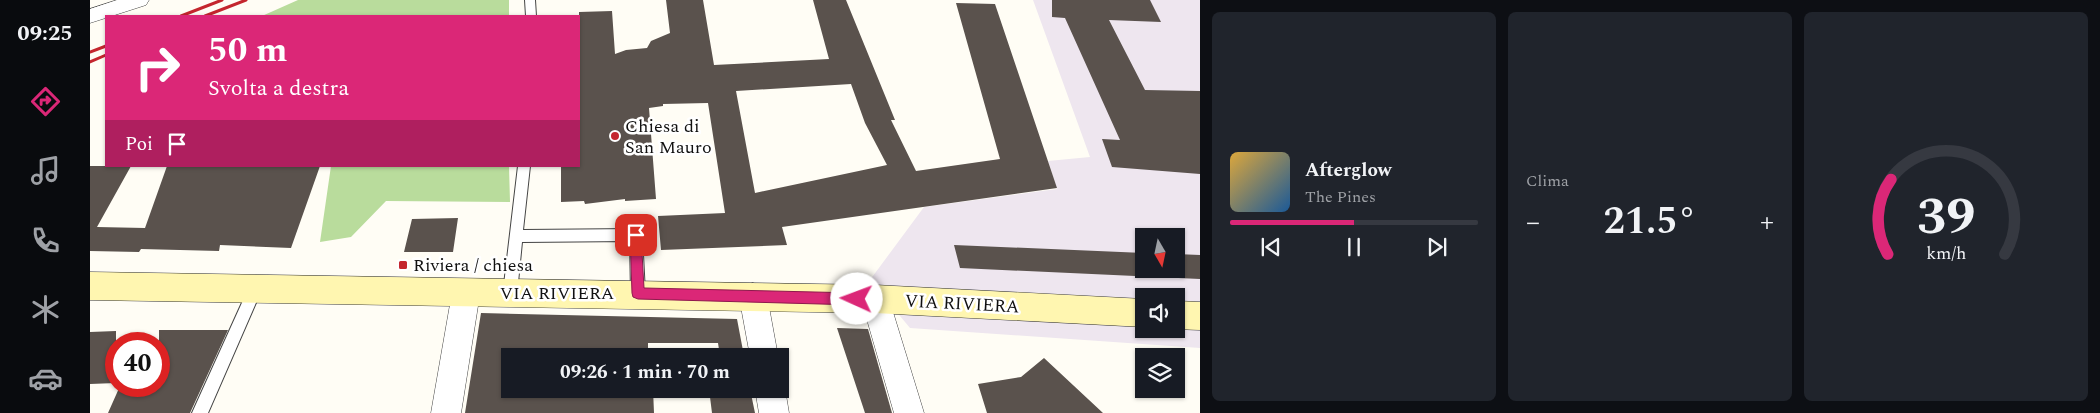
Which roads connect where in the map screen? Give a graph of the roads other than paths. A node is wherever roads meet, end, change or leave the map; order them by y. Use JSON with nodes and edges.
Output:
{"nodes":[{"id":1,"x":139,"y":0,"type":"edge"},
{"id":2,"x":530,"y":0,"type":"edge"},
{"id":3,"x":531,"y":15,"type":"edge"},
{"id":4,"x":90,"y":16,"type":"edge"},
{"id":5,"x":524,"y":167,"type":"edge"},
{"id":6,"x":517,"y":236,"type":"junction"},
{"id":7,"x":90,"y":286,"type":"edge"},
{"id":8,"x":256,"y":289,"type":"junction"},
{"id":9,"x":466,"y":293,"type":"junction"},
{"id":10,"x":510,"y":293,"type":"junction"},
{"id":11,"x":638,"y":293,"type":"junction"},
{"id":12,"x":753,"y":296,"type":"junction"},
{"id":13,"x":875,"y":299,"type":"junction"},
{"id":14,"x":1135,"y":313,"type":"edge"},
{"id":15,"x":1185,"y":315,"type":"edge"},
{"id":16,"x":1200,"y":316,"type":"edge"},
{"id":17,"x":763,"y":348,"type":"edge"},
{"id":18,"x":772,"y":398,"type":"edge"},
{"id":19,"x":200,"y":413,"type":"edge"},
{"id":20,"x":446,"y":413,"type":"edge"},
{"id":21,"x":774,"y":413,"type":"edge"},
{"id":22,"x":909,"y":413,"type":"edge"}],
"edges":[{"from":1,"to":4,"type":"street"},
{"from":2,"to":3,"type":"lane"},
{"from":5,"to":6,"type":"lane"},
{"from":6,"to":10,"type":"lane"},
{"from":6,"to":11,"type":"lane"},
{"from":7,"to":8,"type":"street","name":"VIA RIVIERA"},
{"from":8,"to":9,"type":"street","name":"VIA RIVIERA"},
{"from":8,"to":19,"type":"lane"},
{"from":9,"to":10,"type":"street","name":"VIA RIVIERA"},
{"from":9,"to":20,"type":"street"},
{"from":10,"to":11,"type":"street","name":"VIA RIVIERA"},
{"from":11,"to":12,"type":"street","name":"VIA RIVIERA"},
{"from":12,"to":13,"type":"street","name":"VIA RIVIERA"},
{"from":12,"to":17,"type":"street"},
{"from":13,"to":14,"type":"street","name":"VIA RIVIERA"},
{"from":13,"to":22,"type":"street"},
{"from":15,"to":16,"type":"street"},
{"from":18,"to":21,"type":"street"}]}
